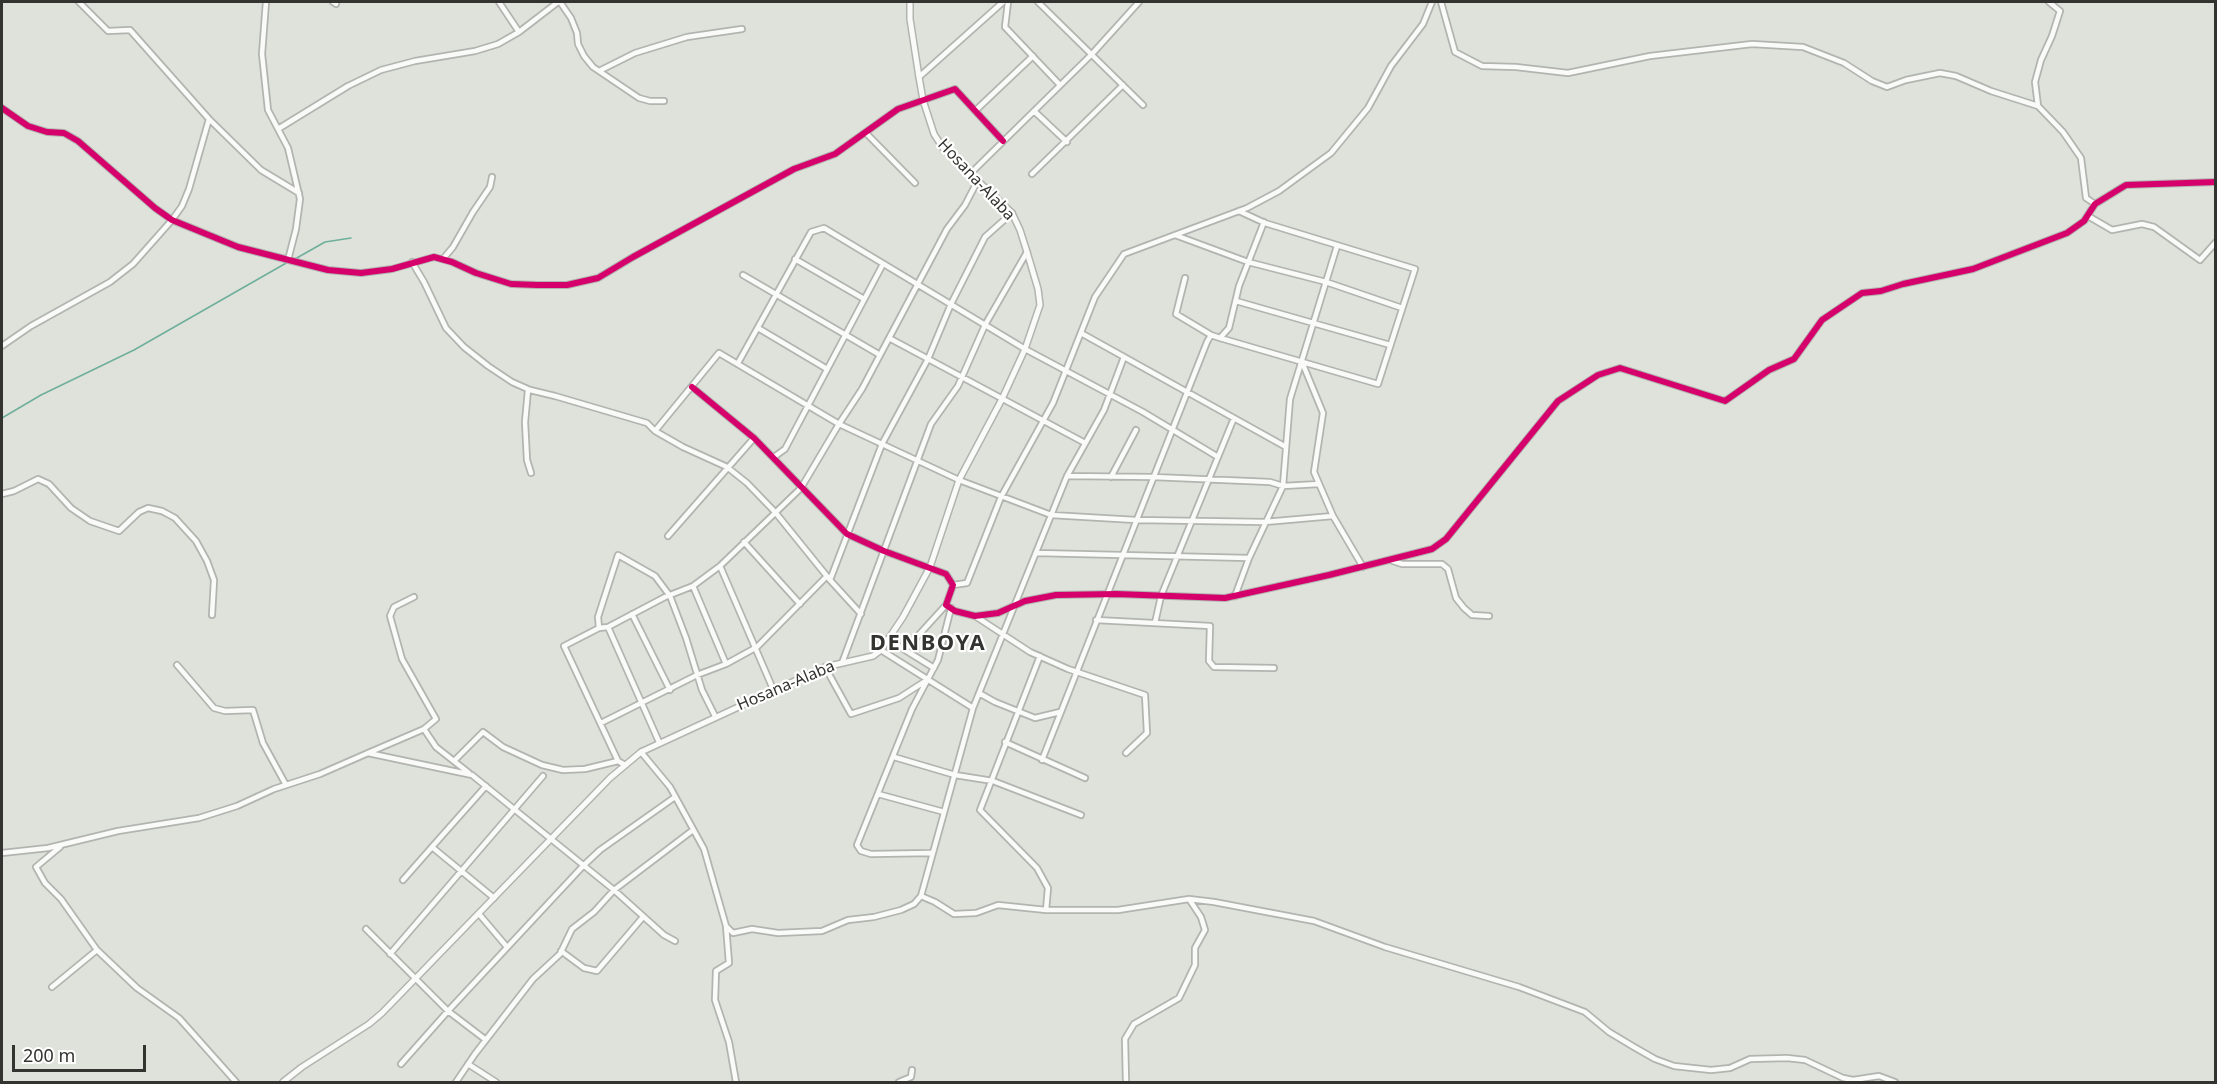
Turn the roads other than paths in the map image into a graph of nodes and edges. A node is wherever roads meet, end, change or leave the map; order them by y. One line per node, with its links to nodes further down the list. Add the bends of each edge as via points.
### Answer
1 (79, 2): 28 (street, via 108,31 130,30)
2 (266, 2): 29 (street, via 262,54 268,110)
3 (499, 2): 14 (street)
4 (559, 2): 14 (street); 17 (street, via 571,18 584,56)
5 (910, 2): 18 (main road, Hosana-Alaba)
6 (1003, 2): 18 (street)
7 (1008, 2): 16 (street, via 1005,27)
8 (1038, 2): 15 (street)
9 (1139, 2): 15 (street)
10 (1432, 2): 41 (street, via 1423,24 1391,66 1368,108 1331,153 1279,190)
11 (1441, 2): 24 (street, via 1455,52 1482,66 1568,73 1650,56 1752,44 1803,47 1844,63 1887,87 1940,73)
12 (2049, 2): 24 (street, via 2060,11 2035,82)
13 (742, 29): 17 (street, via 687,37 635,53)
14 (519, 32): 29 (street, via 475,51 381,70)
15 (1092, 54): 19 (street); 20 (street)
16 (1033, 56): 19 (street); 26 (street)
17 (599, 71): 22 (street, via 639,98)
18 (919, 77): 21 (main road, Hosana-Alaba)
19 (1060, 85): 27 (street)
20 (1123, 85): 23 (street); 32 (street)
21 (923, 100): 26 (street, via 955,89); 30 (street, via 898,109); 34 (main road, Hosana-Alaba, via 934,134)
22 (664, 101)
23 (1143, 105)
24 (2038, 106): 40 (street, via 2081,158 2086,198)
25 (2, 108): 44 (street, via 28,126 64,133 78,141)
26 (975, 111): 31 (street)
27 (1034, 111): 31 (street); 32 (street)
28 (209, 119): 39 (street, via 261,170); 44 (street, via 189,189)
29 (278, 129): 39 (street, via 288,148)
30 (866, 133): 38 (street); 50 (street, via 835,154 794,169 598,278 567,285 511,284)
31 (1003, 141): 34 (street)
32 (1067, 142): 33 (street)
33 (1032, 174)
34 (969, 175): 36 (main road, Hosana-Alaba)
35 (492, 177): 50 (street, via 490,187)
36 (977, 182): 42 (main road, Hosana-Alaba); 59 (street)
37 (2216, 182): 40 (street, via 2129,184)
38 (915, 183)
39 (299, 193): 52 (street, via 296,230)
40 (2095, 204): 43 (street)
41 (1239, 211): 45 (street); 46 (street)
42 (1012, 213): 49 (main road, Hosana-Alaba); 63 (street, via 985,237)
43 (2088, 216): 47 (street, via 2112,230 2142,224 2154,227 2200,260); 129 (street, via 2067,233 1994,262 1862,293 1822,320 1794,359 1769,370 1725,401 1620,368 1598,375 1558,401 1446,538 1432,549)
44 (172, 220): 52 (street, via 238,247); 74 (street, via 133,264 110,282)
45 (1264, 222): 48 (street); 54 (street)
46 (1175, 235): 54 (street); 68 (street, via 1124,254 1095,297)
47 (2216, 242)
48 (1337, 246): 58 (street); 64 (street, via 1414,269)
49 (1027, 252): 66 (street); 75 (main road, Hosana-Alaba, via 1040,305)
50 (442, 259): 53 (street)
51 (795, 259): 55 (street, via 811,232 824,228); 60 (street); 61 (street)
52 (288, 260): 53 (street, via 361,273)
53 (412, 262): 85 (street, via 446,328 488,366)
54 (1248, 262): 58 (street); 62 (street)
55 (883, 264): 59 (street); 61 (street)
56 (743, 275): 60 (street)
57 (1185, 278): 70 (street, via 1176,314)
58 (1326, 282): 64 (street); 65 (street)
59 (916, 284): 63 (street); 71 (street)
60 (776, 294): 67 (street); 69 (street)
61 (864, 299): 69 (street)
62 (1236, 301): 65 (street); 72 (street, via 1229,328)
63 (951, 304): 66 (street); 78 (street)
64 (1402, 308): 73 (street)
65 (1313, 324): 73 (street); 79 (street)
66 (985, 325): 75 (street); 83 (street)
67 (758, 328): 80 (street); 81 (street)
68 (1081, 333): 77 (street); 82 (street)
69 (845, 334): 76 (street); 81 (street)
70 (1211, 334): 72 (street); 86 (street)
71 (889, 338): 76 (street); 78 (street)
72 (1220, 338): 79 (street)
73 (1390, 345): 79 (street, via 1378,384)
74 (2, 346)
75 (1025, 349): 82 (street); 88 (main road, Hosana-Alaba)
76 (880, 354): 92 (street)
77 (1124, 357): 86 (street); 87 (street)
78 (928, 359): 83 (street); 97 (street)
79 (1302, 362): 99 (street, via 1290,399); 110 (street, via 1323,413 1314,472)
80 (738, 363): 84 (street, via 719,353); 89 (street)
81 (826, 369): 89 (street)
82 (1066, 371): 87 (street); 91 (street)
83 (962, 377): 88 (street); 102 (street, via 932,424)
84 (692, 387): 95 (street); 96 (street)
85 (528, 390): 95 (street, via 647,423); 104 (street, via 525,422)
86 (1187, 393): 90 (street); 94 (street)
87 (1110, 394): 94 (street); 98 (street)
88 (1002, 399): 91 (street); 109 (main road, Hosana-Alaba)
89 (807, 405): 92 (street); 101 (street, via 785,449)
90 (1234, 418): 99 (street); 100 (street)
91 (1043, 421): 98 (street); 114 (street)
92 (839, 424): 97 (street); 112 (street)
93 (1136, 430): 106 (street)
94 (1173, 430): 100 (street); 107 (street)
95 (655, 431): 103 (street)
96 (754, 438): 101 (street); 103 (street)
97 (882, 444): 102 (street); 121 (street)
98 (1085, 444): 105 (street)
99 (1286, 447): 111 (street)
100 (1218, 457): 108 (street)
101 (774, 458): 112 (street)
102 (917, 461): 109 (street); 124 (street)
103 (727, 467): 115 (street); 122 (street)
104 (531, 473)
105 (1067, 476): 106 (street); 116 (street)
106 (1111, 477): 107 (street)
107 (1153, 477): 108 (street); 118 (street)
108 (1209, 479): 111 (street); 119 (street)
109 (959, 480): 114 (street); 131 (main road, Hosana-Alaba)
110 (1319, 484): 111 (street); 117 (street)
111 (1283, 486): 120 (street)
112 (801, 488): 115 (street); 121 (street)
113 (2, 494): 146 (street, via 38,479 49,484 71,508 90,521 119,531 148,508 176,518 207,561 214,580)
114 (1001, 497): 116 (street); 135 (street, via 967,583)
115 (776, 512): 123 (street); 133 (street)
116 (1051, 515): 118 (street); 125 (street)
117 (1333, 516): 120 (street); 132 (street)
118 (1136, 520): 119 (street); 126 (street)
119 (1192, 520): 120 (street); 127 (street)
120 (1265, 522): 128 (street)
121 (847, 534): 124 (street); 133 (street)
122 (668, 536)
123 (744, 542): 130 (street); 141 (street)
124 (884, 551): 131 (street); 145 (street)
125 (1036, 553): 126 (street); 142 (street)
126 (1122, 554): 127 (street); 136 (street)
127 (1178, 556): 128 (street); 138 (street)
128 (1249, 558): 139 (street)
129 (1391, 561): 132 (street); 148 (street, via 1442,564 1448,569 1456,598 1464,608 1472,615)
130 (720, 566): 134 (street); 155 (street)
131 (930, 567): 135 (street, via 946,574); 154 (main road, Hosana-Alaba)
132 (1363, 567): 139 (street)
133 (829, 578): 141 (street); 145 (street)
134 (693, 585): 137 (street); 160 (street)
135 (953, 585): 143 (street)
136 (1106, 594): 138 (street); 142 (street, via 1056,595); 149 (street)
137 (670, 596): 144 (street); 152 (street, via 656,576 618,555); 166 (street)
138 (1161, 596): 139 (street); 150 (street)
139 (1235, 596)
140 (414, 597): 177 (street, via 394,607 390,616 402,660 436,719)
141 (800, 603): 155 (street)
142 (1014, 606): 147 (street); 153 (street)
143 (949, 607): 147 (street); 157 (street); 163 (street)
144 (632, 614): 151 (street); 169 (street)
145 (861, 614): 159 (street)
146 (212, 615)
147 (975, 616): 153 (street)
148 (1489, 616)
149 (1096, 620): 150 (street); 165 (street)
150 (1155, 623): 164 (street, via 1210,626 1209,662 1214,667)
151 (608, 627): 152 (street); 171 (street)
152 (598, 628): 176 (street, via 564,646)
153 (1003, 633): 158 (street); 170 (street)
154 (889, 639): 156 (main road, Hosana-Alaba); 157 (street)
155 (757, 648): 160 (street); 168 (street)
156 (881, 650): 159 (main road, Hosana-Alaba, via 873,656); 167 (street)
157 (905, 650): 163 (street)
158 (1040, 657): 165 (street); 173 (street)
159 (842, 663): 162 (main road, Hosana-Alaba)
160 (726, 664): 166 (street)
161 (177, 665): 193 (street, via 214,708 253,710 263,743)
162 (825, 667): 167 (street, via 851,714 899,698); 168 (main road, Hosana-Alaba)
163 (934, 668): 167 (street)
164 (1274, 668)
165 (1075, 672): 174 (street); 182 (street, via 1145,695 1147,734)
166 (697, 675): 169 (street); 175 (street)
167 (928, 679): 172 (street); 183 (street)
168 (773, 689): 175 (main road, Hosana-Alaba)
169 (670, 690): 171 (street)
170 (979, 693): 172 (street); 173 (street)
171 (642, 704): 176 (street); 178 (street)
172 (973, 708): 189 (street)
173 (1018, 712): 174 (street, via 1035,718); 179 (street)
174 (1060, 712): 185 (street)
175 (715, 716): 178 (main road, Hosana-Alaba)
176 (601, 723): 186 (street)
177 (424, 729): 181 (street); 184 (street, via 436,747)
178 (659, 742): 180 (main road, Hosana-Alaba)
179 (1005, 742): 185 (street); 192 (street)
180 (641, 752): 187 (main road, Hosana-Alaba); 196 (street)
181 (368, 753): 188 (street); 193 (street)
182 (1126, 753)
183 (894, 757): 189 (street); 195 (street)
184 (454, 760): 186 (street, via 483,732 503,747 562,770 585,770); 188 (street)
185 (1041, 760): 191 (street)
186 (618, 761): 187 (street)
187 (625, 765): 201 (main road, Hosana-Alaba)
188 (472, 775): 194 (street)
189 (955, 775): 192 (street); 198 (street)
190 (543, 776): 197 (street)
191 (1085, 778)
192 (991, 781): 199 (street); 213 (street, via 980,810 1037,868 1048,888)
193 (286, 785): 202 (street, via 199,818)
194 (486, 786): 197 (street); 203 (street)
195 (878, 794): 198 (street); 205 (street, via 857,845 861,851)
196 (675, 797): 200 (street); 206 (street)
197 (515, 810): 201 (street); 207 (street)
198 (944, 812): 205 (street)
199 (1081, 815)
200 (693, 830): 209 (street); 216 (street, via 708,858)
201 (551, 840): 206 (street); 211 (main road, Hosana-Alaba)
202 (62, 845): 204 (street); 220 (street, via 36,867)
203 (432, 847): 207 (street); 208 (street)
204 (2, 853)
205 (932, 853): 210 (street)
206 (583, 866): 209 (street); 219 (street)
207 (462, 872): 211 (street); 222 (street)
208 (403, 880)
209 (614, 890): 215 (street); 221 (street, via 573,929)
210 (921, 896): 213 (street, via 954,914 976,913 998,905); 216 (street, via 901,910 848,920 812,933 752,929 734,933)
211 (494, 898): 214 (main road, Hosana-Alaba)
212 (1189, 899): 213 (street, via 1118,910); 236 (street, via 1205,930 1195,948 1195,965 1179,998 1134,1024 1125,1039); 237 (street, via 1314,921 1519,987 1585,1012 1609,1032 1674,1066 1711,1070 1730,1068 1750,1059 1787,1058 1805,1060 1843,1078 1879,1076)
213 (1046, 910)
214 (479, 914): 219 (street); 223 (main road, Hosana-Alaba)
215 (643, 917): 218 (street); 221 (street, via 597,971 584,968)
216 (726, 926): 234 (street, via 729,963 716,971 715,1000 729,1042)
217 (366, 929): 222 (street)
218 (675, 941)
219 (507, 947): 225 (street)
220 (97, 950): 224 (street); 230 (street, via 137,988 178,1018)
221 (561, 951): 226 (street, via 533,979)
222 (390, 954): 223 (street)
223 (415, 980): 225 (street); 231 (main road, Hosana-Alaba, via 369,1024)
224 (52, 987)
225 (448, 1011): 226 (street); 227 (street)
226 (486, 1040): 228 (street)
227 (401, 1064)
228 (468, 1064): 232 (street); 233 (street)
229 (912, 1070): 235 (street, via 911,1077)
230 (236, 1083)
231 (283, 1083)
232 (456, 1083)
233 (496, 1083)
234 (736, 1083)
235 (899, 1083)
236 (1126, 1083)
237 (1895, 1083)

